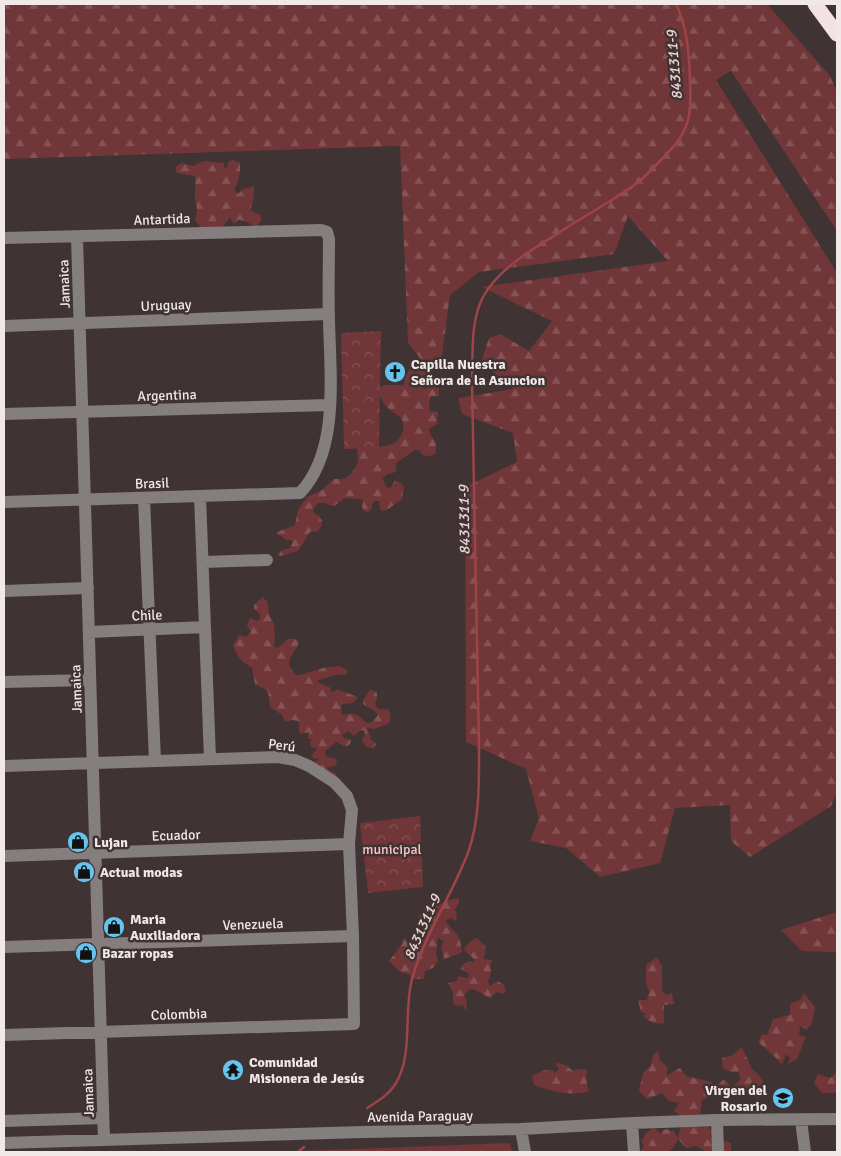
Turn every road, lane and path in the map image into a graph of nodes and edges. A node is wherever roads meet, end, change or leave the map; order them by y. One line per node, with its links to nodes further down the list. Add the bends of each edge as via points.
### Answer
1 (815, 4): 2 (highway)
2 (836, 29)
3 (77, 236): 4 (street, Antartida); 5 (street, Antartida, via 321,230 327,232 330,239); 6 (street, Jamaica)
4 (4, 238)
5 (328, 314): 6 (street, Uruguay); 8 (street)
6 (80, 323): 7 (street, Uruguay); 9 (street, Jamaica)
7 (4, 326)
8 (330, 405): 9 (street, Argentina); 11 (street, Brasil, via 326,444 309,484 300,493)
9 (82, 412): 10 (street, Argentina); 13 (street, Jamaica)
10 (4, 414)
11 (200, 496): 12 (street, Brasil); 16 (street)
12 (144, 498): 13 (street, Brasil); 20 (street)
13 (85, 500): 14 (street, Brasil); 17 (street, Jamaica)
14 (4, 502)
15 (267, 560): 16 (street)
16 (203, 562): 19 (street)
17 (88, 588): 18 (street); 21 (street, Jamaica)
18 (4, 591)
19 (205, 627): 20 (street, Chile); 24 (street)
20 (149, 630): 21 (street, Chile); 25 (street)
21 (89, 632): 22 (street, Jamaica)
22 (90, 680): 23 (street); 26 (street, Jamaica)
23 (4, 682)
24 (210, 760): 25 (street, Perú); 28 (street, Perú, via 278,757 309,766 334,782 347,796 352,810)
25 (154, 761): 26 (street, Perú)
26 (93, 763): 27 (street, Perú); 29 (street, Jamaica)
27 (4, 766)
28 (349, 844): 29 (street, Ecuador); 31 (street, Perú)
29 (95, 853): 30 (street, Ecuador); 32 (street, Jamaica)
30 (4, 856)
31 (353, 936): 32 (street, Venezuela); 34 (street, Perú)
32 (98, 944): 33 (street, Venezuela); 35 (street, Jamaica)
33 (4, 947)
34 (354, 1024): 35 (street, Colombia)
35 (101, 1032): 36 (street, Colombia); 37 (street, Jamaica)
36 (4, 1035)
37 (103, 1118): 41 (street); 44 (street, Jamaica)
38 (837, 1119): 40 (street, Avenida Paraguay)
39 (716, 1120): 40 (street, Avenida Paraguay); 42 (street, Avenida Paraguay); 48 (street)
40 (801, 1120): 49 (street)
41 (4, 1121)
42 (632, 1123): 43 (street, Avenida Paraguay); 47 (street)
43 (521, 1129): 44 (street, Avenida Paraguay); 46 (street)
44 (104, 1140): 45 (street, Avenida Paraguay)
45 (4, 1143)
46 (524, 1152)
47 (634, 1152)
48 (718, 1152)
49 (805, 1152)

